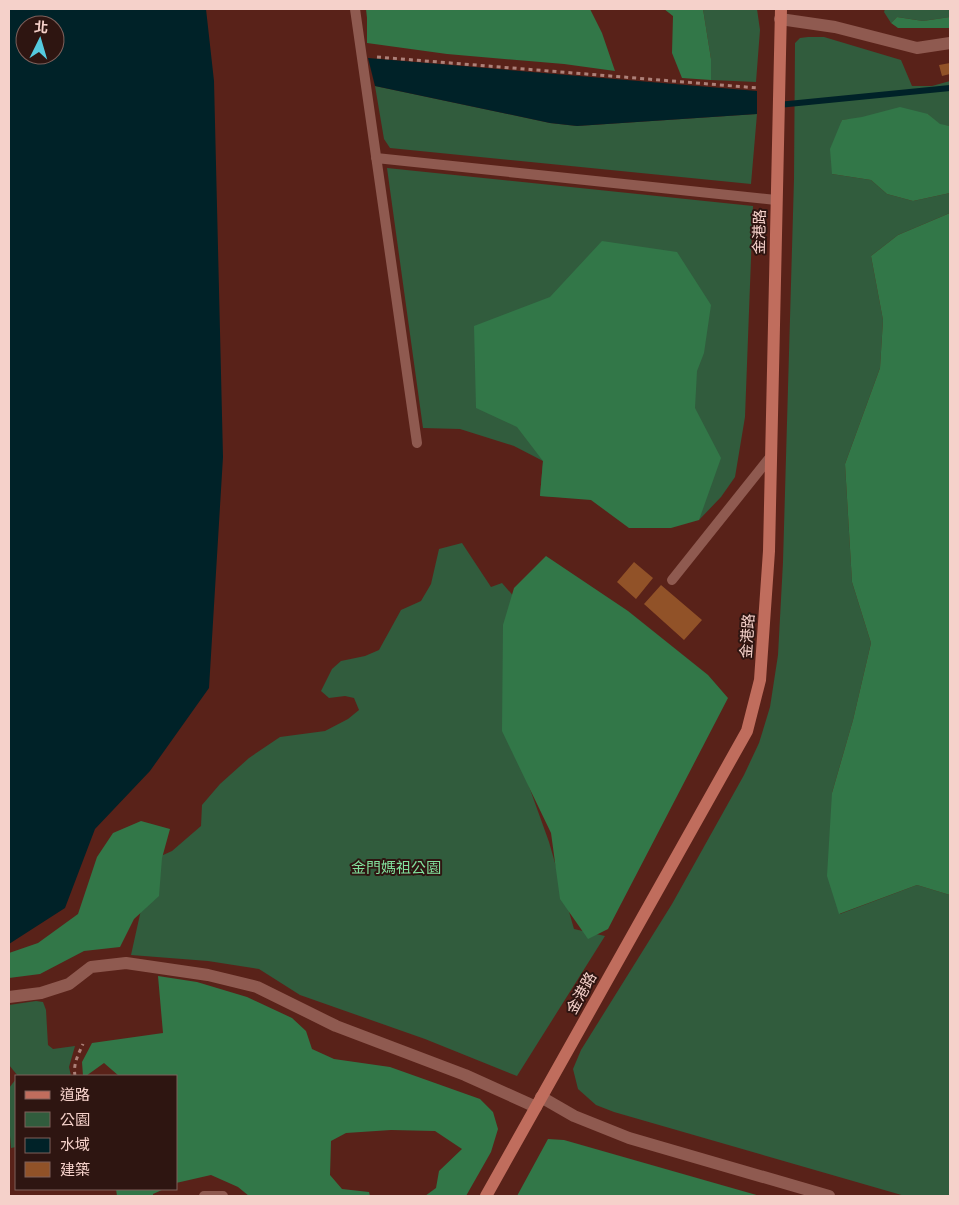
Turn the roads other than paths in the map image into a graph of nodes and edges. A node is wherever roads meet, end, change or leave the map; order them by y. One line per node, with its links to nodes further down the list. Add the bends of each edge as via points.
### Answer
1 (355, 9): 4 (lane)
2 (780, 14): 3 (street, via 917,48); 5 (main road, 金港路)
3 (950, 43)
4 (376, 158): 5 (lane); 6 (lane)
5 (776, 200): 7 (main road, 金港路)
6 (417, 443)
7 (771, 456): 8 (lane); 10 (main road, 金港路, via 769,551 760,680 747,731)
8 (672, 580)
9 (9, 997): 10 (street, via 41,993 69,984 91,967 126,963 208,975 257,987 336,1026)
10 (539, 1102): 13 (main road, 金港路); 14 (street, via 629,1138)
11 (204, 1196): 12 (lane)
12 (223, 1196)
13 (486, 1196)
14 (829, 1196)

